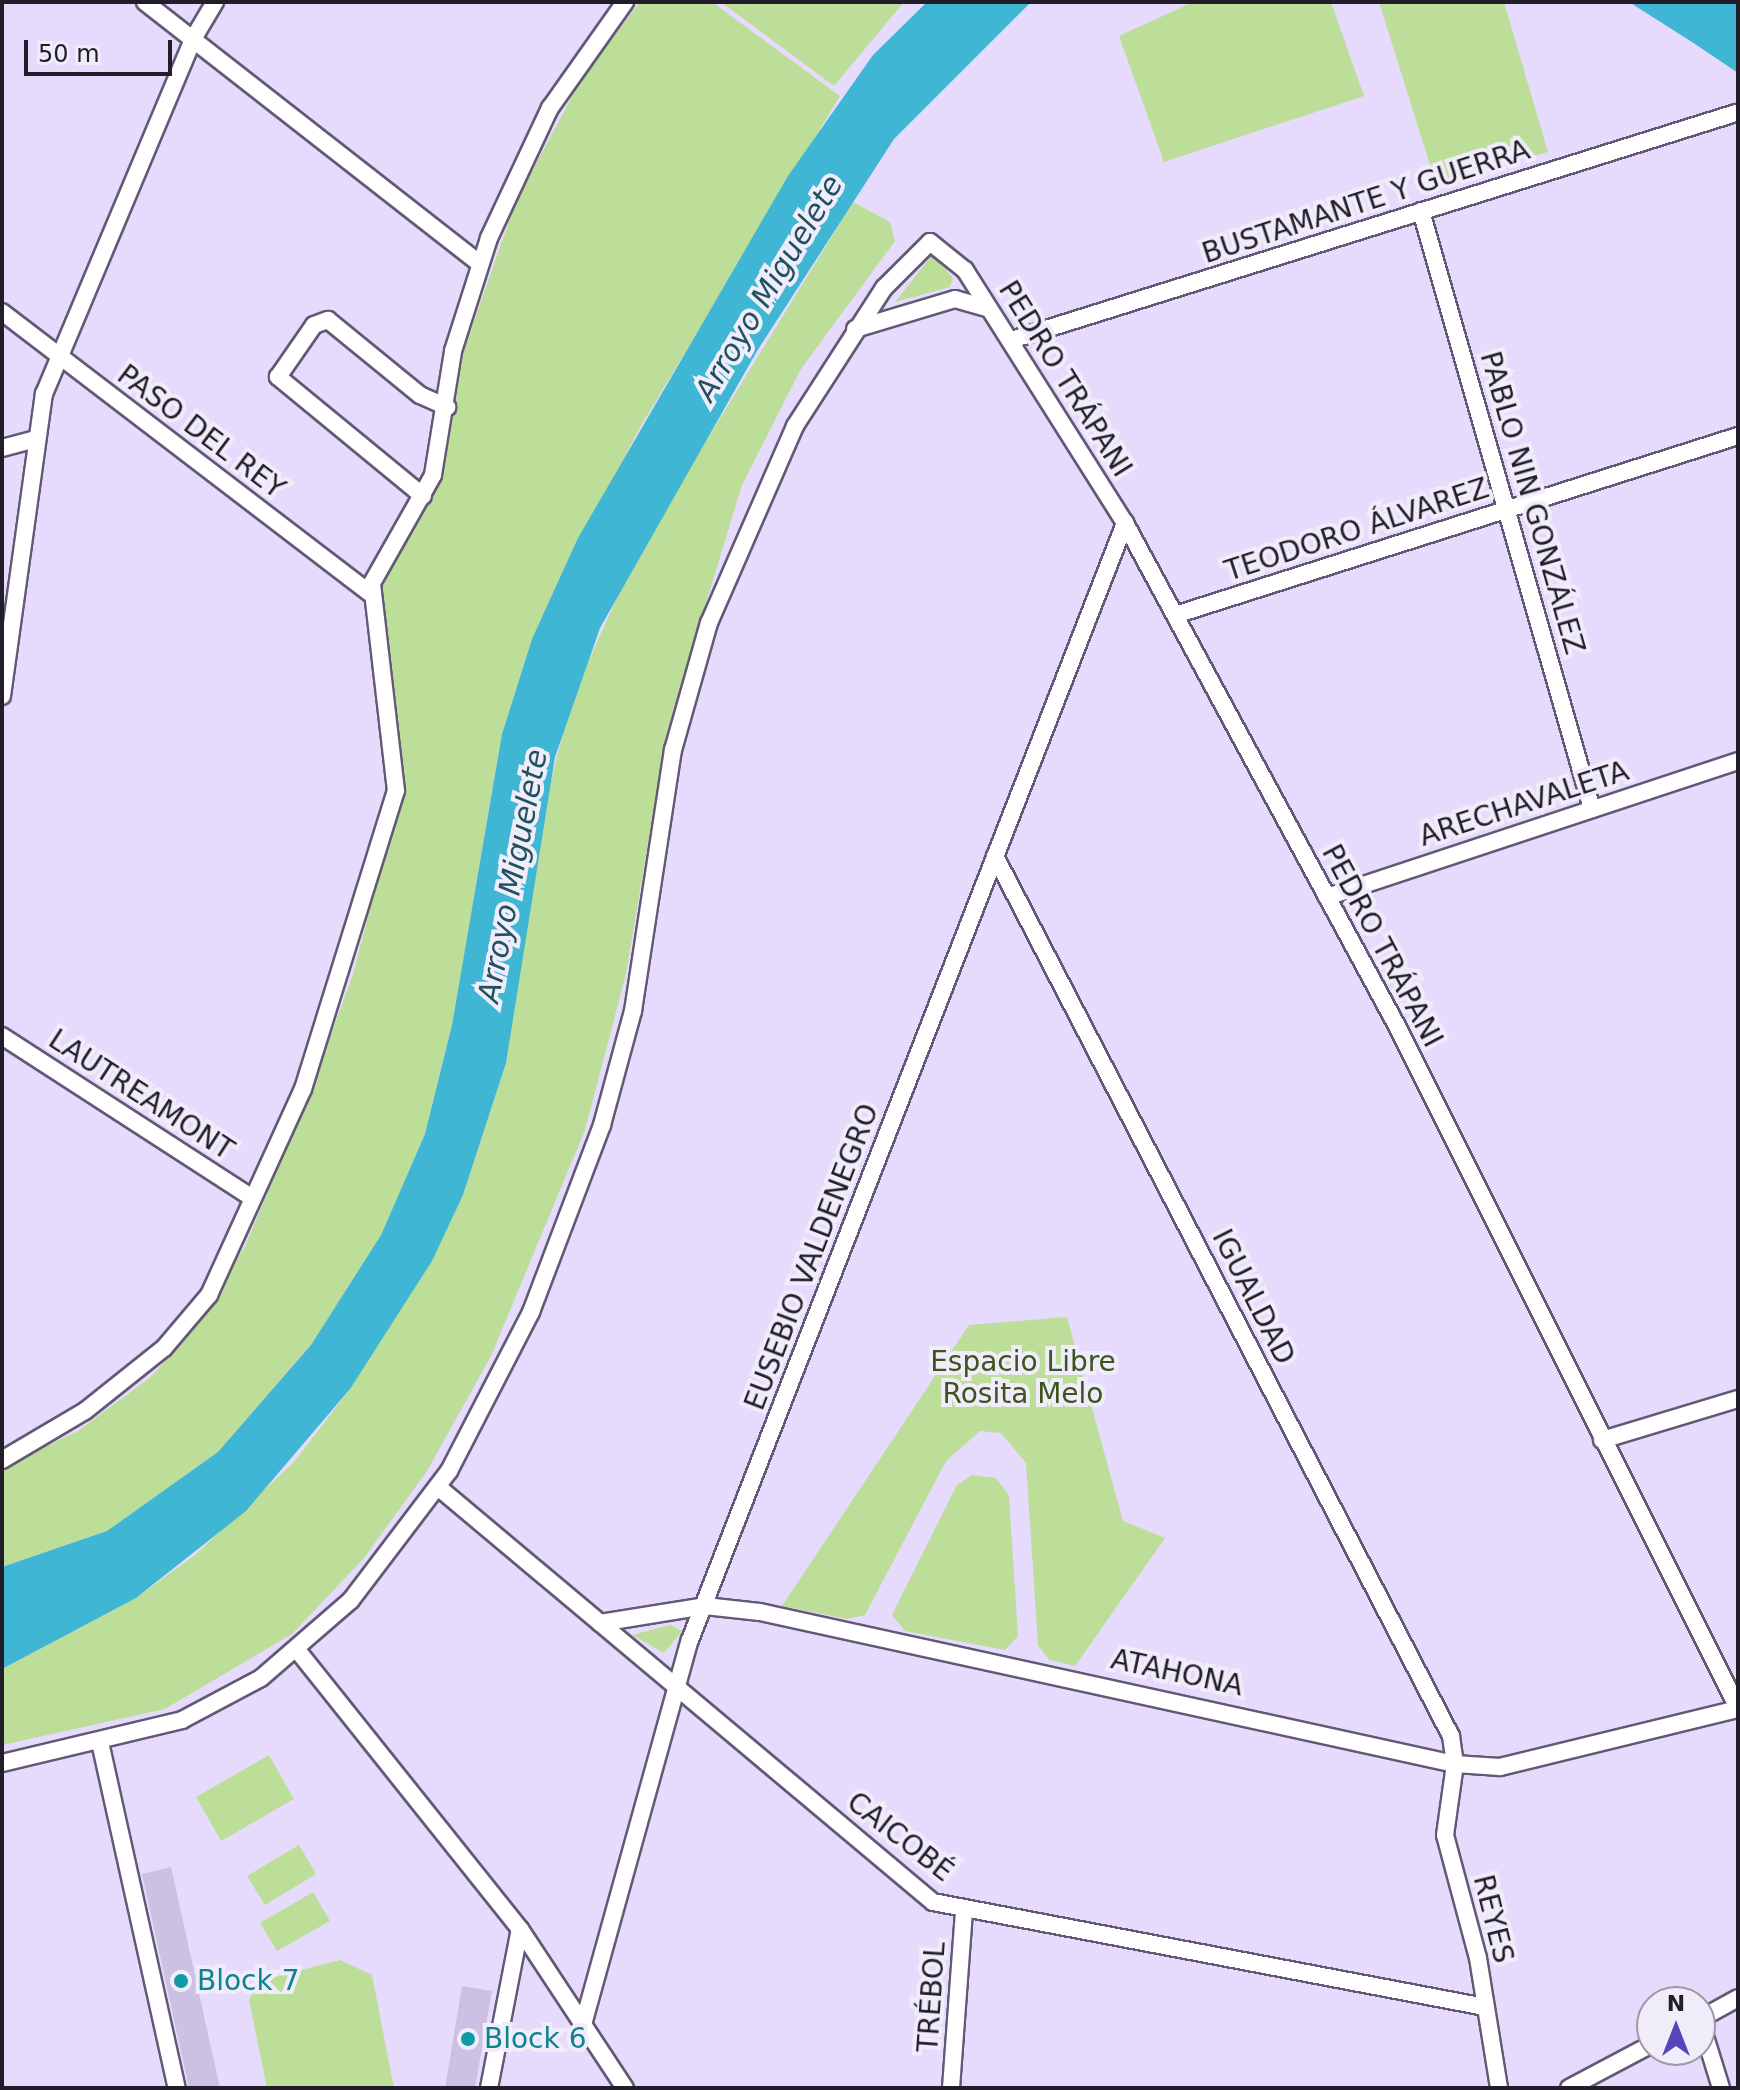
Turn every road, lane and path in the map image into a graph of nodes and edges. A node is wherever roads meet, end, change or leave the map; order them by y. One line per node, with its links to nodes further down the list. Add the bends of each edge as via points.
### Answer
1 (145, 2): 4 (street)
2 (215, 2): 4 (street)
3 (625, 2): 7 (street, via 550,108)
4 (193, 39): 7 (street); 12 (street)
5 (1736, 113): 6 (street, BUSTAMANTE Y GUERRA)
6 (1421, 211): 11 (street, BUSTAMANTE Y GUERRA); 18 (street, PABLO NIN GONZÁLEZ)
7 (480, 264): 13 (street, via 453,351)
8 (987, 308): 10 (street, via 955,299); 10 (street, PEDRO TRÁPANI, via 955,256 930,242 911,253); 11 (street, PEDRO TRÁPANI)
9 (2, 312): 12 (street, PASO DEL REY)
10 (854, 330): 32 (street, via 795,426 709,623 673,750 633,1011 602,1125 531,1312)
11 (1011, 340): 19 (street, PEDRO TRÁPANI)
12 (57, 355): 15 (street); 20 (street, PASO DEL REY)
13 (447, 407): 17 (street); 17 (street, via 420,395 328,320 314,325 278,377)
14 (1738, 436): 18 (street, TEODORO ÁLVAREZ)
15 (35, 439): 16 (street); 22 (street)
16 (2, 448)
17 (423, 496): 20 (street)
18 (1507, 510): 21 (street, TEODORO ÁLVAREZ); 24 (street, PABLO NIN GONZÁLEZ)
19 (1125, 523): 21 (street, PEDRO TRÁPANI); 25 (street, EUSEBIO VALDENEGRO)
20 (370, 593): 28 (street, via 396,791 323,1036)
21 (1175, 615): 26 (street, PEDRO TRÁPANI)
22 (2, 696)
23 (1738, 761): 24 (street, ARECHAVALETA)
24 (1592, 809): 26 (street, ARECHAVALETA)
25 (995, 856): 33 (street, EUSEBIO VALDENEGRO); 40 (street, IGUALDAD, via 1451,1736)
26 (1327, 897): 30 (street, PEDRO TRÁPANI)
27 (2, 1036): 28 (street, LAUTREAMONT)
28 (252, 1198): 31 (street, via 220,1277 164,1348 85,1411)
29 (1738, 1399): 30 (street)
30 (1602, 1440): 37 (street, PEDRO TRÁPANI)
31 (2, 1460)
32 (438, 1487): 34 (street, CAICOBÉ); 35 (street, via 351,1600)
33 (705, 1606): 34 (street, ATAHONA); 36 (street, EUSEBIO VALDENEGRO); 40 (street, ATAHONA, via 870,1632)
34 (600, 1623): 36 (street, CAICOBÉ)
35 (298, 1651): 38 (street, via 182,1720); 42 (street)
36 (676, 1686): 41 (street, CAICOBÉ, via 933,1902); 46 (street, EUSEBIO VALDENEGRO)
37 (1738, 1709): 40 (street, ATAHONA, via 1500,1767)
38 (100, 1742): 39 (street); 50 (street)
39 (2, 1763)
40 (1455, 1764): 44 (street, REYES, via 1445,1835)
41 (964, 1910): 44 (street, CAICOBÉ); 52 (street, TRÉBOL)
42 (520, 1929): 46 (street); 51 (street)
43 (1738, 1998): 45 (street)
44 (1485, 2007): 53 (street, REYES)
45 (1716, 2011)
46 (584, 2021): 49 (street)
47 (1636, 2052): 54 (street)
48 (1714, 2066): 55 (street)
49 (624, 2087)
50 (177, 2088)
51 (489, 2088)
52 (951, 2088)
53 (1499, 2088)
54 (1569, 2088)
55 (1721, 2088)

